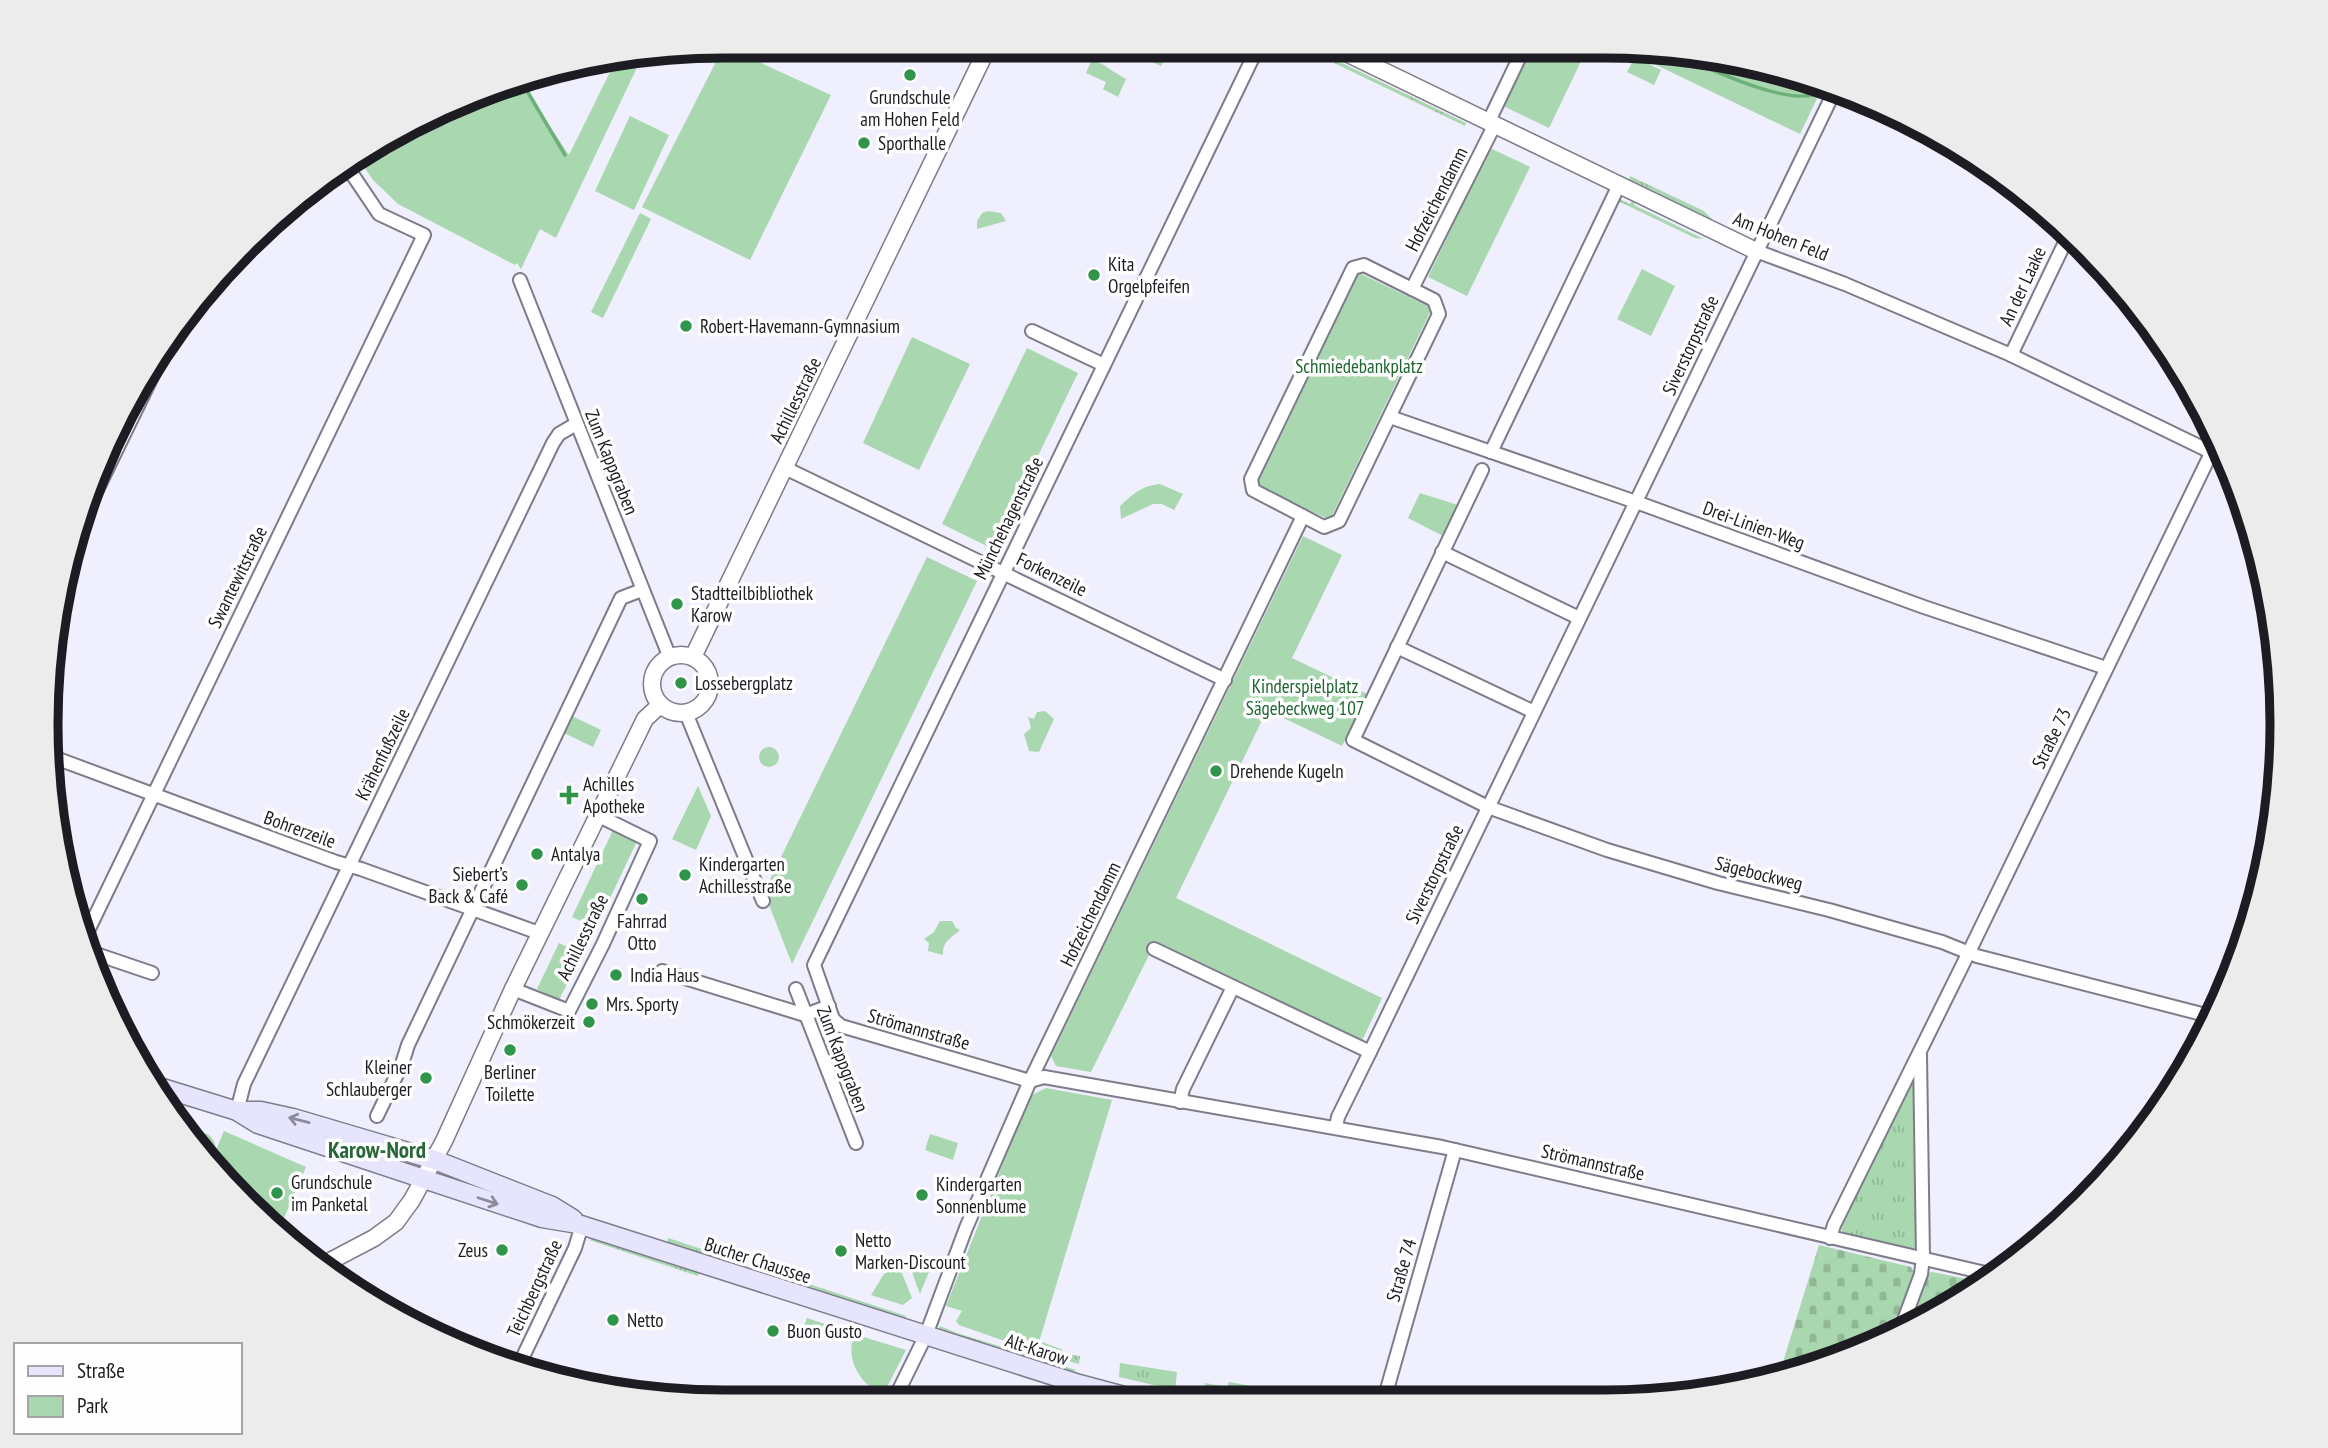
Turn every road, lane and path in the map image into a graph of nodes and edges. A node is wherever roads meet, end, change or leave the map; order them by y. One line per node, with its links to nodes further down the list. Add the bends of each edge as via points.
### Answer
1 (983, 58): 23 (street, Achillesstraße)
2 (1253, 58): 15 (street, Münchehagenstraße)
3 (1356, 58): 6 (street, Am Hohen Feld)
4 (1520, 58): 6 (street, Hofzeichendamm)
5 (1831, 98): 10 (street, Siverstorpstraße)
6 (1491, 124): 8 (street, Am Hohen Feld); 12 (street, Hofzeichendamm)
7 (351, 172): 40 (street, Swantewitstraße, via 379,214 424,235)
8 (1619, 185): 10 (street, Am Hohen Feld); 21 (street)
9 (2065, 243): 14 (street, An der Laake)
10 (1756, 251): 14 (street, Am Hohen Feld); 25 (street, Siverstorpstraße)
11 (520, 280): 18 (street, Zum Kappgraben)
12 (1412, 289): 17 (street, via 1434,300 1439,314); 26 (street, via 1364,265 1353,268 1251,479 1253,490)
13 (1032, 331): 15 (street)
14 (2011, 355): 19 (street, Am Hohen Feld)
15 (1104, 365): 28 (street, Münchehagenstraße)
16 (134, 415): 22 (street)
17 (1390, 417): 21 (street, Drei-Linien-Weg); 26 (street, via 1339,522 1324,527)
18 (576, 424): 29 (street, Zum Kappgraben); 43 (street, Krähenfußzeile, via 559,433 553,443)
19 (2209, 445)
20 (2212, 451): 34 (street, Straße 73)
21 (1491, 452): 25 (street, Drei-Linien-Weg)
22 (111, 463)
23 (785, 468): 28 (street, Forkenzeile); 33 (street, Achillesstraße)
24 (1482, 471): 27 (street)
25 (1636, 502): 30 (street, Siverstorpstraße); 34 (street, Drei-Linien-Weg, via 1911,603)
26 (1303, 516): 35 (street, Hofzeichendamm)
27 (1442, 552): 30 (street); 31 (street)
28 (1003, 572): 35 (street, Forkenzeile); 56 (street, Münchehagenstraße, via 814,965)
29 (642, 590): 32 (street, Zum Kappgraben); 45 (street, via 621,598)
30 (1579, 618): 37 (street, Siverstorpstraße)
31 (1397, 647): 37 (street); 41 (street, Sägebockweg, via 1353,740)
32 (670, 657): 33 (street); 36 (street, via 653,674 652,687)
33 (693, 657): 38 (street, via 702,664 710,685 703,703)
34 (2106, 668): 49 (street, Straße 73)
35 (1225, 680): 61 (street, Hofzeichendamm)
36 (660, 705): 38 (street); 42 (street, Achillesstraße, via 645,719)
37 (1534, 712): 41 (street, Siverstorpstraße)
38 (686, 713): 44 (street)
39 (59, 759): 40 (street, Bohrerzeile)
40 (153, 795): 43 (street, Bohrerzeile); 46 (street, Swantewitstraße)
41 (1488, 807): 49 (street, Sägebockweg, via 1606,850); 59 (street, Siverstorpstraße)
42 (597, 815): 47 (street, Achillesstraße); 54 (street, Achillesstraße, via 650,841 599,951 569,1011)
43 (350, 866): 45 (street, Bohrerzeile); 64 (street, Krähenfußzeile, via 244,1084)
44 (763, 901)
45 (471, 910): 47 (street, Bohrerzeile); 65 (street)
46 (90, 927)
47 (539, 933): 54 (street, Achillesstraße)
48 (1154, 949): 53 (street)
49 (1969, 953): 58 (street, Sägebockweg); 60 (street, Straße 73)
50 (99, 955): 52 (street)
51 (662, 971): 57 (street)
52 (152, 973)
53 (1233, 987): 59 (street); 63 (street)
54 (513, 989): 69 (street, Achillesstraße)
55 (796, 989): 57 (street, Zum Kappgraben)
56 (829, 1006): 57 (street); 61 (street, Strömannstraße, via 841,1026)
57 (805, 1015): 67 (street, Zum Kappgraben)
58 (2203, 1016)
59 (1370, 1052): 66 (street, Siverstorpstraße)
60 (1920, 1053): 72 (street, Straße 73); 73 (street, Straße 73)
61 (1030, 1081): 63 (street, Strömannstraße, via 1045,1077); 77 (street, Hofzeichendamm, via 966,1228)
62 (167, 1089): 64 (main road, Bucher Chaussee)
63 (1180, 1102): 66 (street, Strömannstraße)
64 (237, 1111): 69 (main road, Bucher Chaussee, one-way to 64, via 293,1118); 70 (main road, Bucher Chaussee, via 258,1124)
65 (377, 1116)
66 (1336, 1128): 68 (street, Strömannstraße)
67 (856, 1143)
68 (1455, 1150): 72 (street, Strömannstraße); 81 (street, Straße 74)
69 (435, 1160): 70 (street, Achillesstraße); 71 (main road, Bucher Chaussee, via 552,1206)
70 (423, 1179): 71 (main road, Bucher Chaussee, one-way to 71, via 542,1219); 74 (street, Achillesstraße, via 396,1222)
71 (580, 1225): 77 (main road, Bucher Chaussee); 78 (street, Teichbergstraße, via 575,1248)
72 (1830, 1238): 73 (street, Strömannstraße)
73 (1923, 1258): 75 (street, Strömannstraße); 76 (street, Straße 73)
74 (330, 1261)
75 (1982, 1272)
76 (1904, 1319)
77 (926, 1335): 79 (street, Hofzeichendamm); 80 (main road, Alt-Karow)
78 (522, 1359)
79 (899, 1390)
80 (1098, 1390)
81 (1387, 1390)

